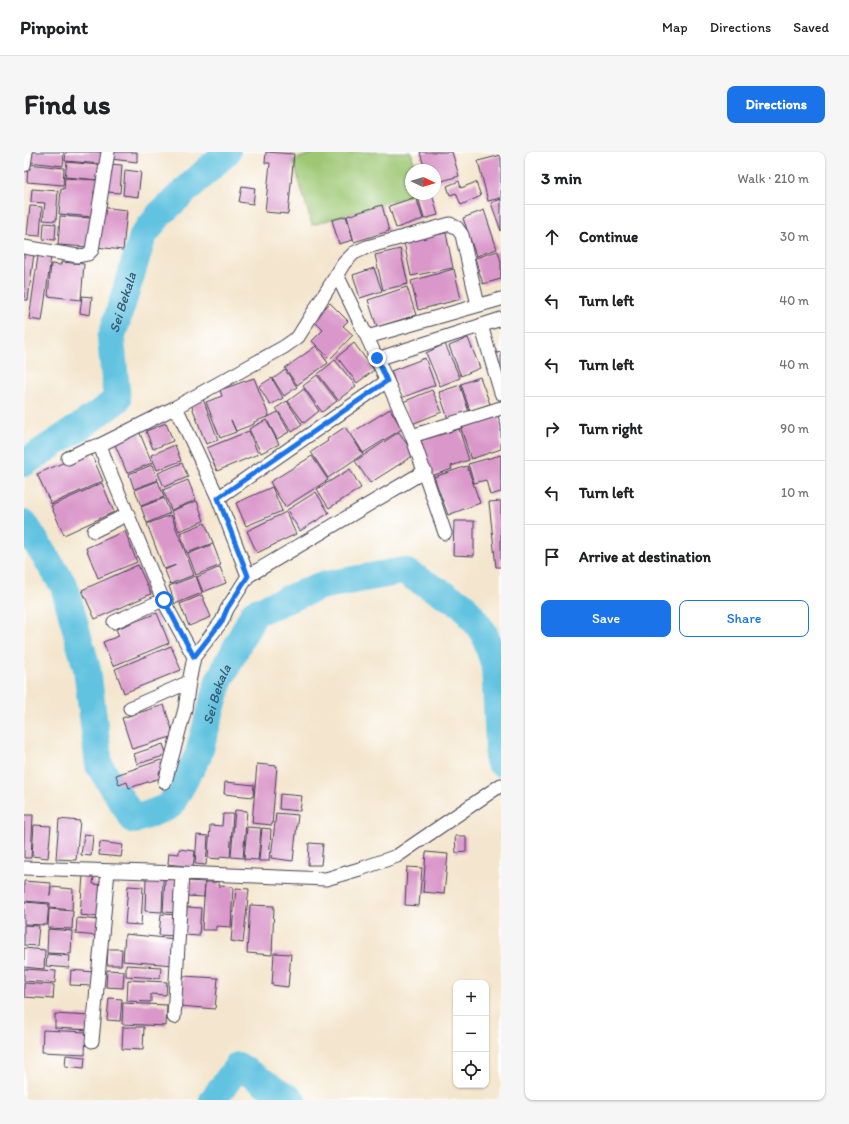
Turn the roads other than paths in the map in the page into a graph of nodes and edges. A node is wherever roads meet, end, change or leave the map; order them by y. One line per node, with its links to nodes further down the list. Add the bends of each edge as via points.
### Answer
1 (26, 152): 3 (street)
2 (108, 152): 4 (street, via 92,250 88,254 78,256)
3 (24, 165)
4 (24, 247)
5 (337, 275): 7 (street, via 344,262 354,253 450,224 462,235); 10 (street); 14 (street, via 298,337)
6 (501, 299): 7 (street)
7 (478, 306): 10 (street)
8 (501, 319): 9 (street)
9 (481, 325): 11 (street); 13 (street)
10 (367, 337): 11 (street)
11 (377, 358): 12 (street)
12 (387, 381): 16 (street); 20 (street)
13 (501, 393)
14 (176, 407): 17 (street); 20 (street)
15 (501, 408): 16 (street)
16 (412, 436): 19 (street)
17 (100, 445): 18 (street); 21 (street)
18 (68, 458)
19 (425, 471): 23 (street); 24 (street)
20 (218, 498): 24 (street)
21 (128, 514): 22 (street); 25 (street)
22 (94, 531)
23 (445, 533)
24 (248, 576): 27 (street, via 222,621)
25 (164, 600): 26 (street); 27 (street)
26 (114, 622)
27 (194, 657): 28 (street)
28 (189, 682): 29 (street); 30 (street, via 185,709)
29 (130, 708)
30 (165, 782)
31 (501, 785): 34 (street, via 397,856 326,879)
32 (24, 868): 33 (street)
33 (108, 871): 34 (street); 36 (street)
34 (182, 873): 35 (street)
35 (174, 1016)
36 (92, 1041)

